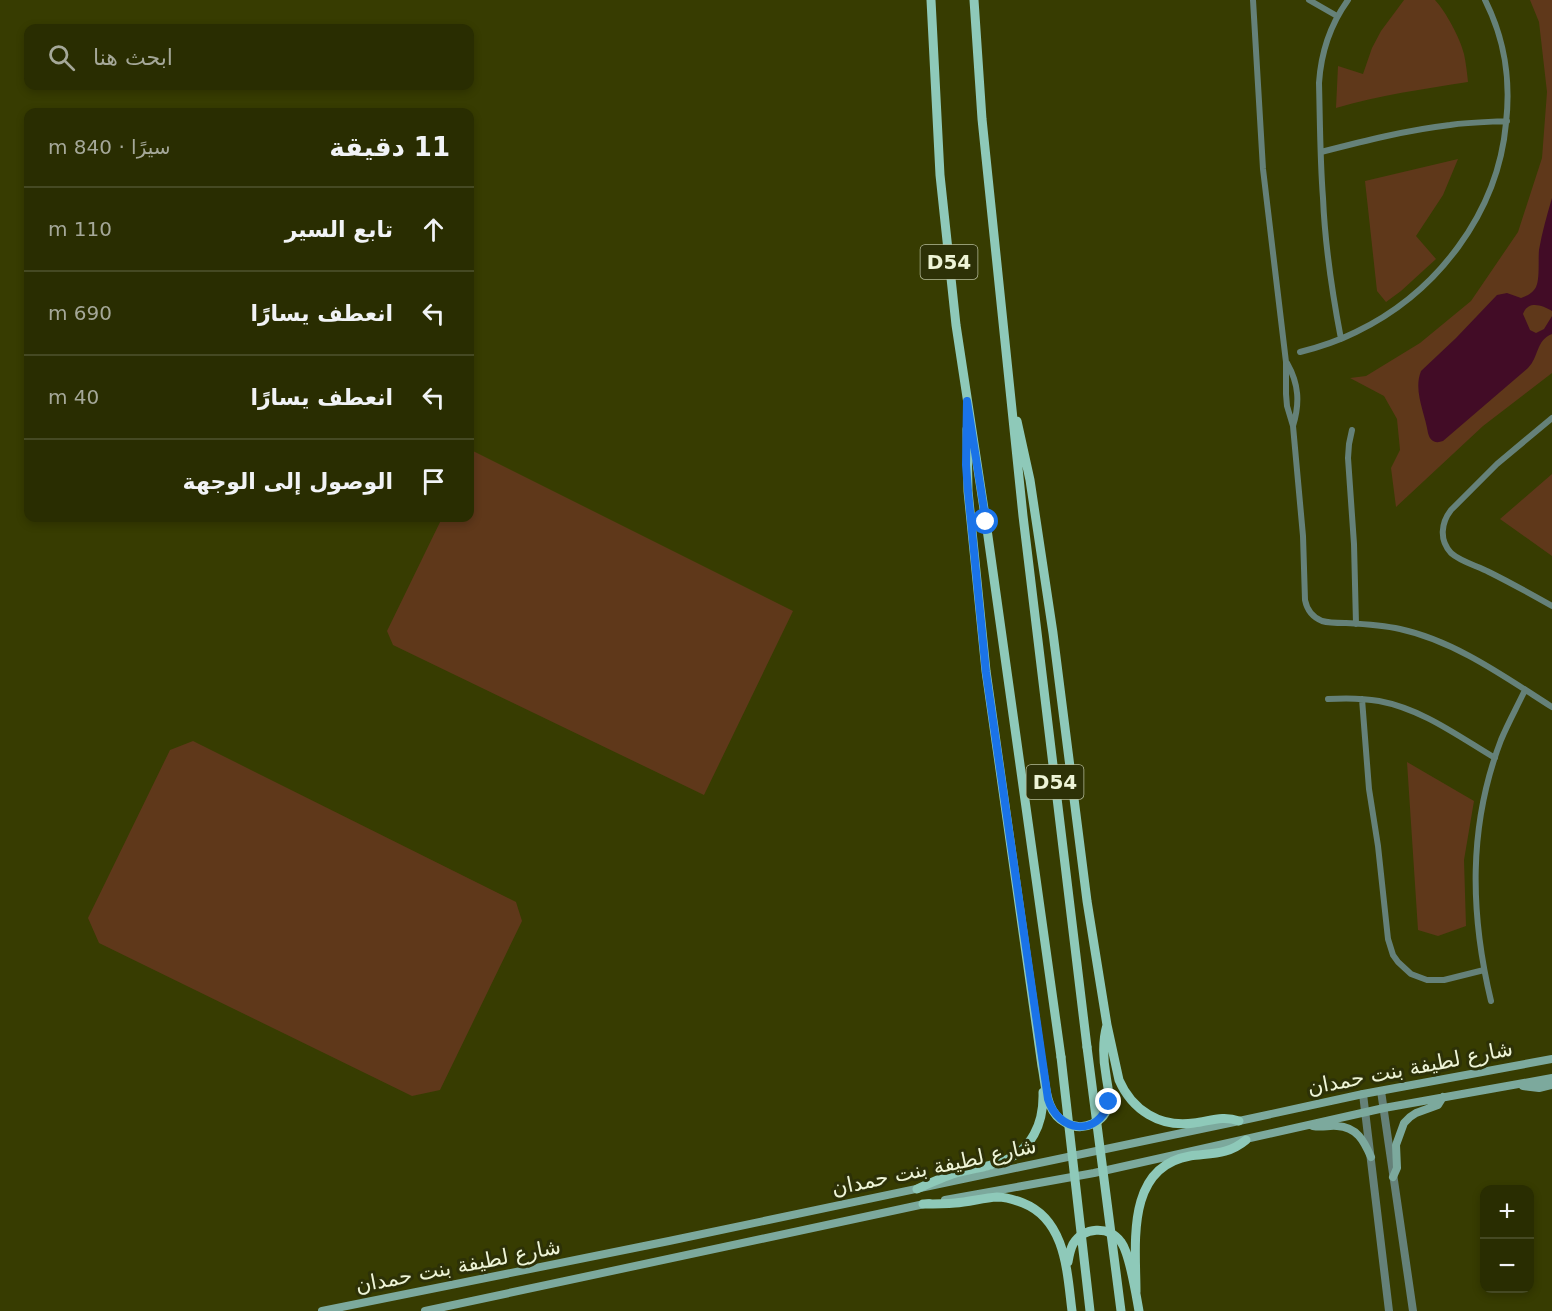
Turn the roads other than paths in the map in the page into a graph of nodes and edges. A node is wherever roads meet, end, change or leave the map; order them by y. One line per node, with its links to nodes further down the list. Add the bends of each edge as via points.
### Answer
1 (931, 0): 13 (main road, D54, via 940,175)
2 (974, 0): 14 (main road, D54)
3 (1253, 0): 12 (street, via 1263,169)
4 (1309, 0): 7 (street)
5 (1348, 0): 7 (street)
6 (1485, 0): 8 (street, via 1504,52)
7 (1337, 16): 9 (street, via 1320,66)
8 (1507, 121): 9 (street, via 1428,128); 10 (street, via 1503,152 1491,190 1451,256 1405,302)
9 (1321, 152): 10 (street, via 1327,244)
10 (1341, 339): 11 (street)
11 (1300, 352)
12 (1286, 362): 16 (street, via 1287,406); 16 (street, via 1298,393)
13 (967, 401): 29 (main road, via 966,465 986,672); 51 (main road, D54, bridge, via 1061,1057)
14 (1011, 405): 27 (main road, via 1030,480); 52 (main road, D54, bridge)
15 (1552, 418): 18 (street, via 1497,464 1451,510 1442,531 1446,546 1457,557)
16 (1293, 426): 19 (street, via 1306,604 1322,621)
17 (1352, 430): 19 (street, via 1348,458)
18 (1552, 606)
19 (1356, 624): 20 (street, via 1399,629 1437,641)
20 (1524, 690): 23 (street); 24 (street)
21 (1328, 699): 22 (street)
22 (1362, 699): 24 (street, via 1409,709); 25 (street, via 1369,789 1393,955 1411,974 1427,980)
23 (1552, 707)
24 (1495, 758): 25 (street, via 1482,810 1476,863 1476,917)
25 (1484, 970): 26 (street)
26 (1491, 1000)
27 (1107, 1025): 29 (main road, via 1103,1046 1109,1102 1094,1124 1071,1125 1055,1115); 38 (main road, via 1122,1088 1146,1114 1180,1124 1221,1118)
28 (1552, 1059): 33 (main road, شارع لطيفة بنت حمدان)
29 (1042, 1066): 43 (main road, via 1042,1115 1032,1139 1023,1148 1002,1162 955,1173)
30 (1552, 1078): 31 (main road, شارع لطيفة بنت حمدان)
31 (1516, 1085): 32 (main road); 35 (main road, شارع لطيفة بنت حمدان)
32 (1552, 1085)
33 (1381, 1091): 34 (main road, شارع لطيفة بنت حمدان); 36 (street)
34 (1363, 1094): 37 (street); 38 (main road, شارع لطيفة بنت حمدان)
35 (1443, 1097): 36 (main road, شارع لطيفة بنت حمدان); 42 (main road, via 1438,1106 1416,1113 1404,1123 1396,1145)
36 (1384, 1108): 37 (main road, شارع لطيفة بنت حمدان); 42 (street)
37 (1366, 1112): 39 (main road, شارع لطيفة بنت حمدان); 41 (street)
38 (1239, 1121): 43 (main road, شارع لطيفة بنت حمدان)
39 (1307, 1124): 40 (main road, شارع لطيفة بنت حمدان); 41 (main road, via 1349,1129 1361,1137)
40 (1246, 1140): 44 (main road, شارع لطيفة بنت حمدان); 45 (main road, via 1228,1151 1181,1158 1153,1177 1138,1207)
41 (1371, 1157): 47 (street)
42 (1392, 1178): 48 (street)
43 (917, 1189): 49 (main road, شارع لطيفة بنت حمدان)
44 (923, 1204): 46 (main road, via 997,1197 1030,1206 1049,1223 1060,1242); 50 (main road, شارع لطيفة بنت حمدان)
45 (1136, 1292): 46 (main road, via 1122,1242 1105,1230 1095,1230 1079,1237 1070,1251); 53 (main road)
46 (1071, 1306)
47 (1390, 1310)
48 (1413, 1310)
49 (322, 1311)
50 (425, 1311)
51 (1090, 1311)
52 (1121, 1311)
53 (1138, 1311)

